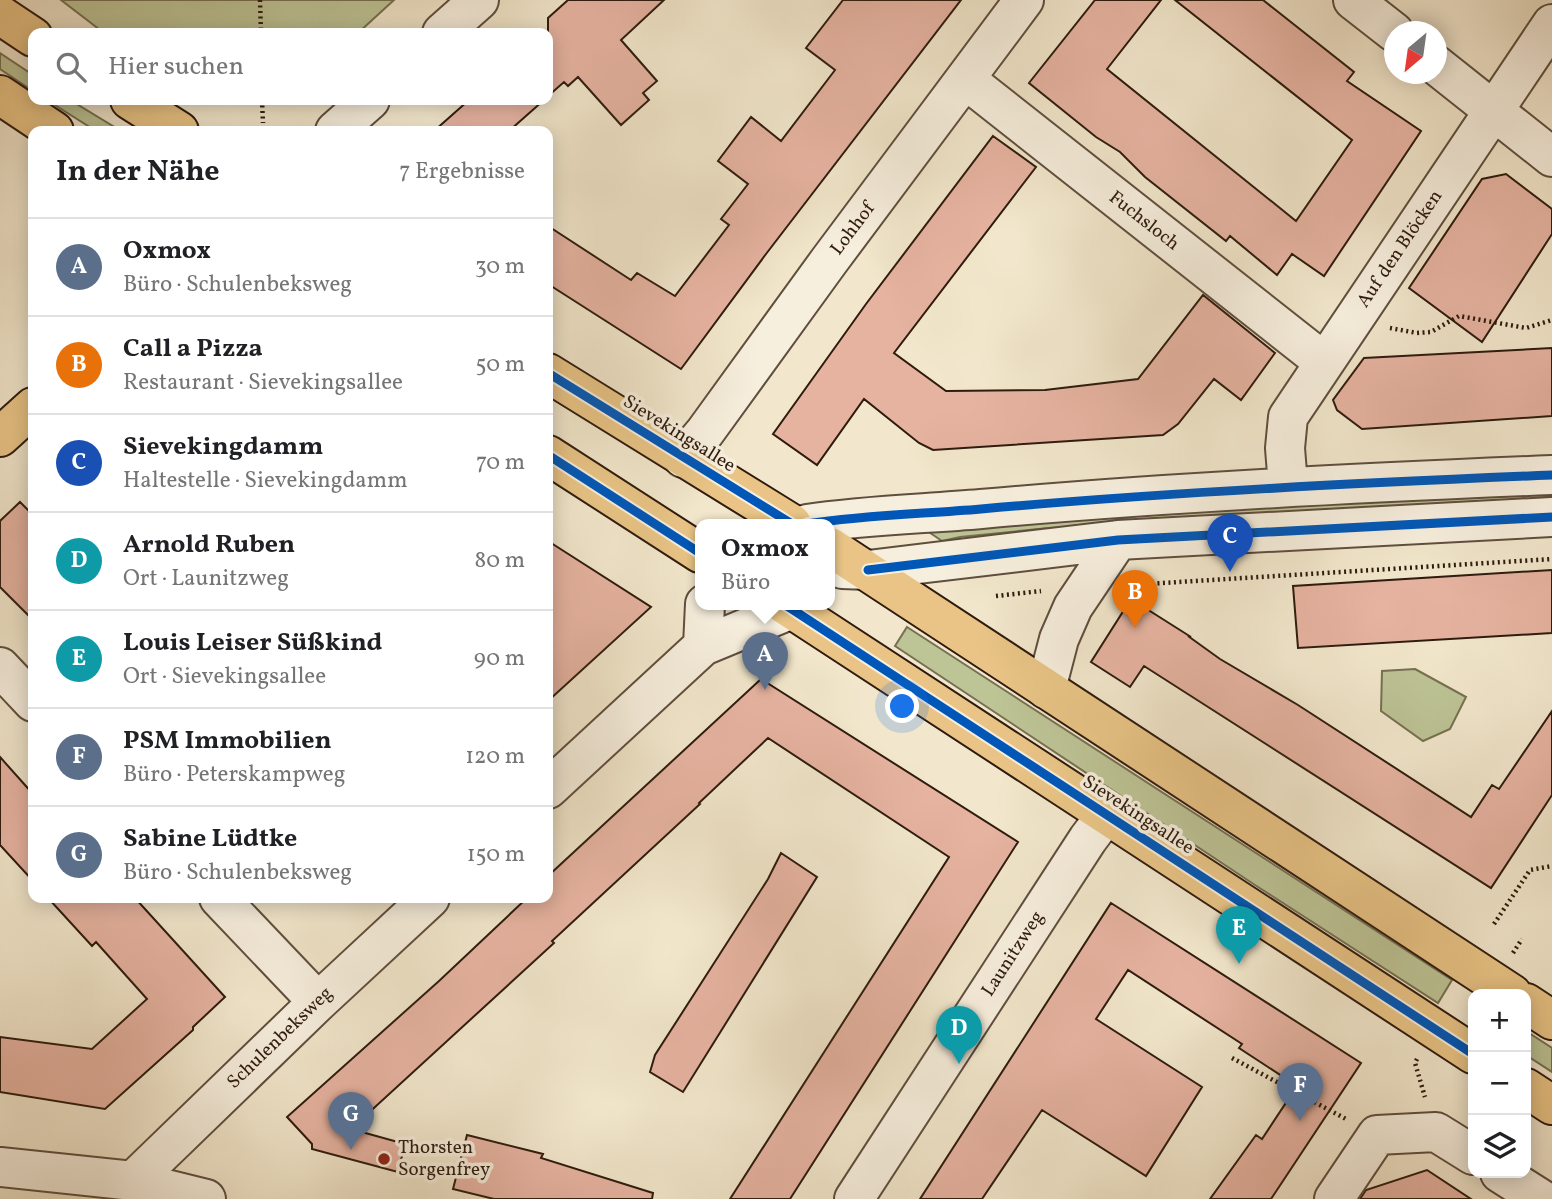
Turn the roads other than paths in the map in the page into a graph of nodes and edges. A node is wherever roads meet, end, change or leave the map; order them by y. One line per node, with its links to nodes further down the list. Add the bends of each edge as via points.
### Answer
1 (479, 0): 7 (street)
2 (1024, 0): 10 (street, Lohhof)
3 (1353, 0): 5 (street)
4 (0, 15): 8 (main road)
5 (1384, 24)
6 (1552, 24): 14 (street, Auf den Blöcken)
7 (448, 28)
8 (28, 34)
9 (1447, 73): 14 (street)
10 (965, 79): 19 (street, Fuchsloch); 24 (street, Lohhof)
11 (0, 95): 15 (main road)
12 (138, 105): 16 (main road)
13 (364, 105): 17 (street)
14 (1494, 110): 18 (street); 19 (street, Auf den Blöcken)
15 (46, 126)
16 (170, 126)
17 (341, 126)
18 (1552, 157)
19 (1324, 362): 26 (street, Auf den Blöcken, via 1288,417)
20 (553, 376): 24 (main road, Sievekingsallee)
21 (28, 412): 22 (main road)
22 (0, 438)
23 (553, 458): 31 (main road)
24 (683, 458): 28 (main road, Sievekingsallee)
25 (1552, 475): 26 (street)
26 (1288, 486): 29 (street)
27 (1552, 517): 30 (street)
28 (784, 519)
29 (835, 520)
30 (1118, 540): 34 (street); 40 (street, via 1073,607)
31 (695, 550)
32 (835, 550): 34 (main road)
33 (835, 568): 34 (street)
34 (868, 570): 40 (main road)
35 (705, 610): 38 (street)
36 (781, 610): 38 (street)
37 (793, 610): 43 (main road, Sievekingsallee)
38 (703, 646): 42 (street)
39 (0, 667): 41 (street)
40 (1046, 690): 46 (main road)
41 (28, 697)
42 (553, 784)
43 (1106, 815): 50 (main road, Sievekingsallee); 58 (street, Launitzweg)
44 (224, 903): 47 (street)
45 (425, 903): 47 (street, Schulenbeksweg)
46 (1504, 989)
47 (317, 1002): 56 (street, Schulenbeksweg)
48 (1531, 1006): 49 (main road)
49 (1552, 1020)
50 (1470, 1052)
51 (1531, 1091): 52 (main road)
52 (1552, 1105)
53 (1468, 1152): 59 (street, via 1436,1132 1377,1135)
54 (0, 1167): 56 (street)
55 (1508, 1178): 60 (street)
56 (133, 1181): 57 (street)
57 (206, 1199)
58 (854, 1199)
59 (1334, 1199)
60 (1541, 1199)

